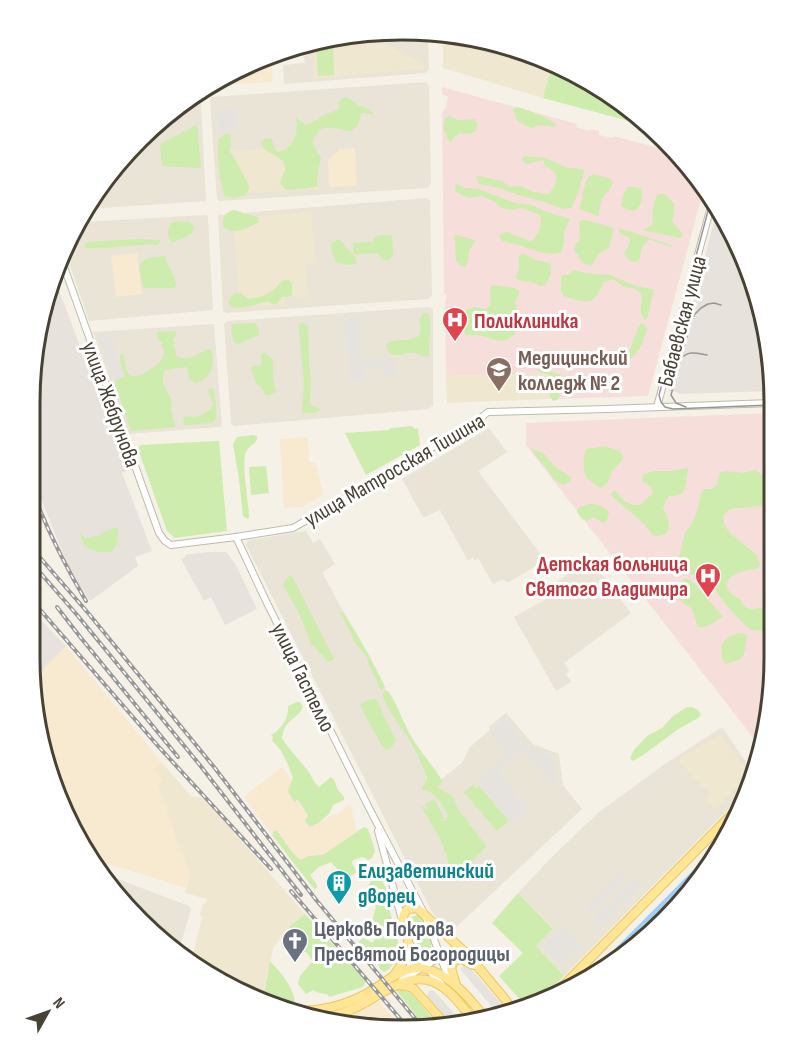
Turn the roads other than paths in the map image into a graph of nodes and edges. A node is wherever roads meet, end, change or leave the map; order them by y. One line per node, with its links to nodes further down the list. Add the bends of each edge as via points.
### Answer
1 (710, 212): 4 (street, Бабаевская улица)
2 (65, 271): 6 (street, улица Жебрунова, via 159,534)
3 (764, 403): 4 (street, улица Матросская Тишина)
4 (657, 407): 5 (street, улица Матросская Тишина, via 488,412 297,526)
5 (236, 537): 6 (street, улица Матросская Тишина, via 180,545); 7 (street, улица Гастелло)
6 (165, 541)
7 (374, 817): 9 (street, улица Гастелло); 10 (street, улица Гастелло)
8 (724, 823): 17 (main road)
9 (425, 915): 10 (main road, via 413,908 405,912); 11 (street, улица Гастелло); 15 (main road)
10 (402, 920): 12 (main road, улица Гастелло)
11 (435, 943): 13 (street, улица Гастелло); 14 (street, via 434,956)
12 (409, 944): 14 (street, улица Гастелло); 16 (main road); 18 (street)
13 (440, 957): 14 (street); 21 (street, улица Гастелло)
14 (426, 968): 18 (main road); 21 (main road); 22 (street, улица Гастелло)
15 (478, 969): 21 (main road, via 461,958 454,961 451,968); 23 (main road)
16 (394, 975): 18 (main road); 25 (main road)
17 (572, 977)
18 (413, 982): 19 (main road); 19 (main road, via 423,988); 20 (street); 20 (main road); 29 (main road)
19 (435, 982): 22 (main road)
20 (394, 985): 25 (main road, via 366,1002)
21 (457, 986): 26 (main road)
22 (446, 989): 28 (main road)
23 (508, 1003)
24 (323, 1011): 25 (main road)
25 (334, 1011): 27 (main road)
26 (480, 1011)
27 (330, 1013)
28 (468, 1014)
29 (440, 1017)

